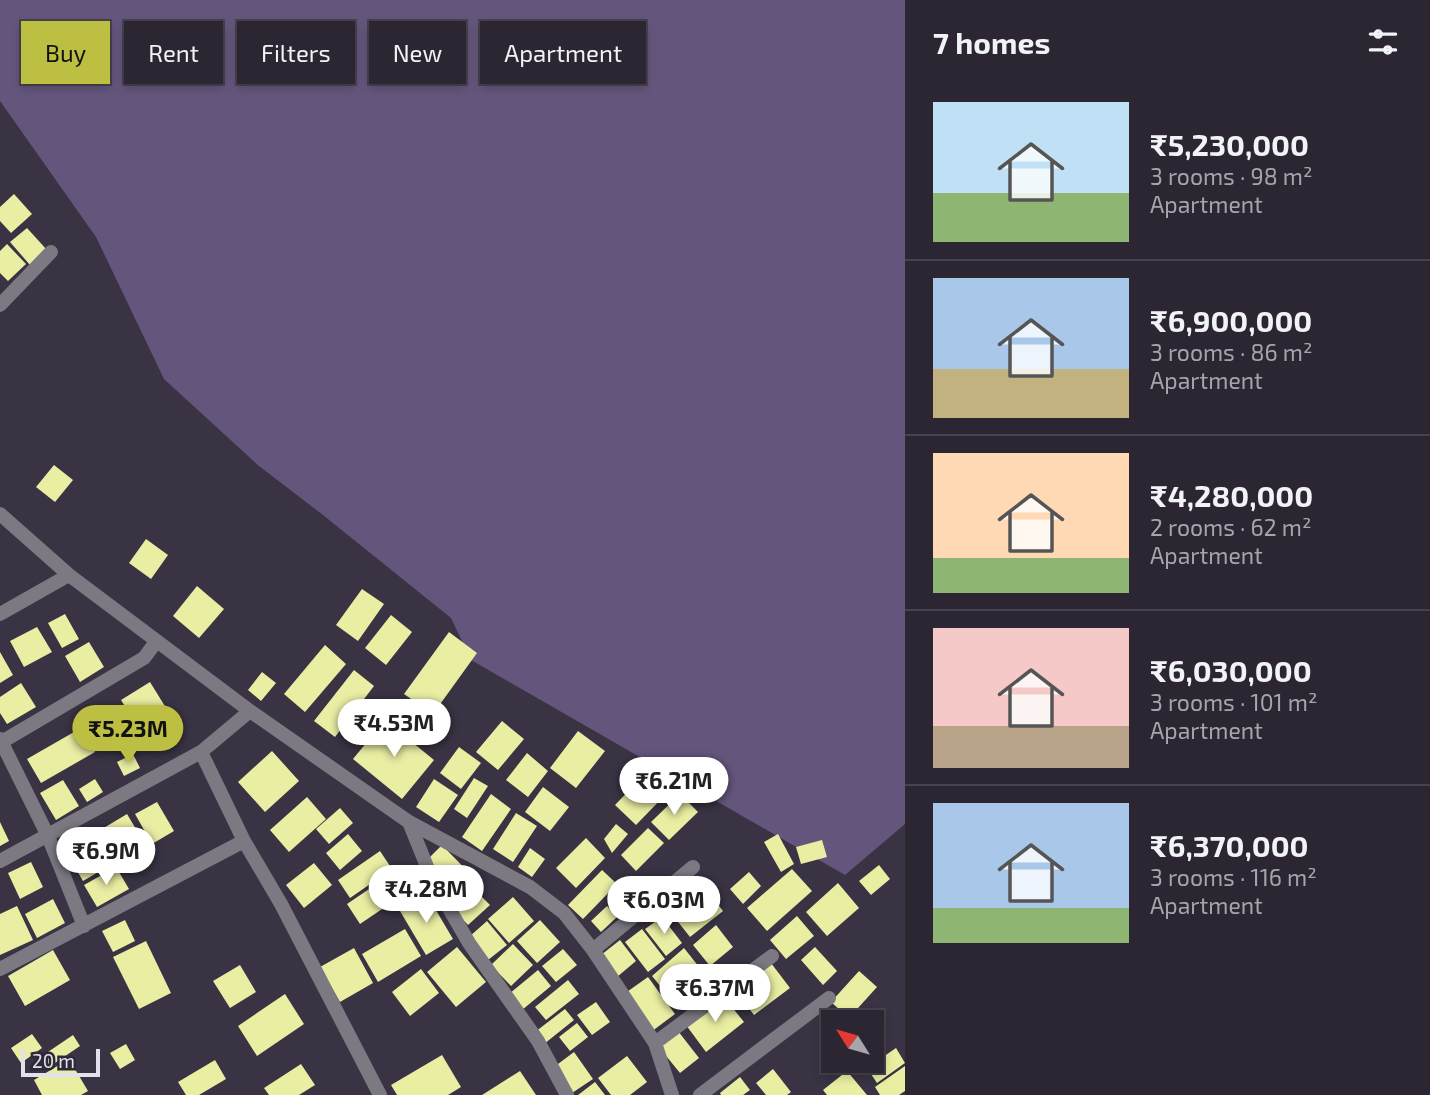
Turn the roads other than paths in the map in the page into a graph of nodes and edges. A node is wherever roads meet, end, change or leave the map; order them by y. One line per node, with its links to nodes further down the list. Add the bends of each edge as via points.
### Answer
1 (51, 252): 2 (street)
2 (0, 305)
3 (0, 514): 4 (street)
4 (69, 575): 5 (street); 6 (street)
5 (0, 614)
6 (156, 642): 7 (street); 8 (street, via 144,658)
7 (250, 711): 9 (street); 10 (street)
8 (1, 742): 11 (street)
9 (201, 752): 11 (street); 12 (street)
10 (408, 822): 16 (street, via 530,887 564,913); 22 (street, via 432,879 469,943 538,1041)
11 (48, 836): 13 (street); 15 (street)
12 (244, 841): 15 (street); 21 (street)
13 (0, 861)
14 (693, 867): 16 (street)
15 (84, 926): 18 (street)
16 (593, 950): 20 (street)
17 (772, 956): 20 (street)
18 (0, 969)
19 (829, 998): 24 (street)
20 (655, 1043): 23 (street)
21 (380, 1095)
22 (567, 1095)
23 (672, 1095)
24 (700, 1095)

